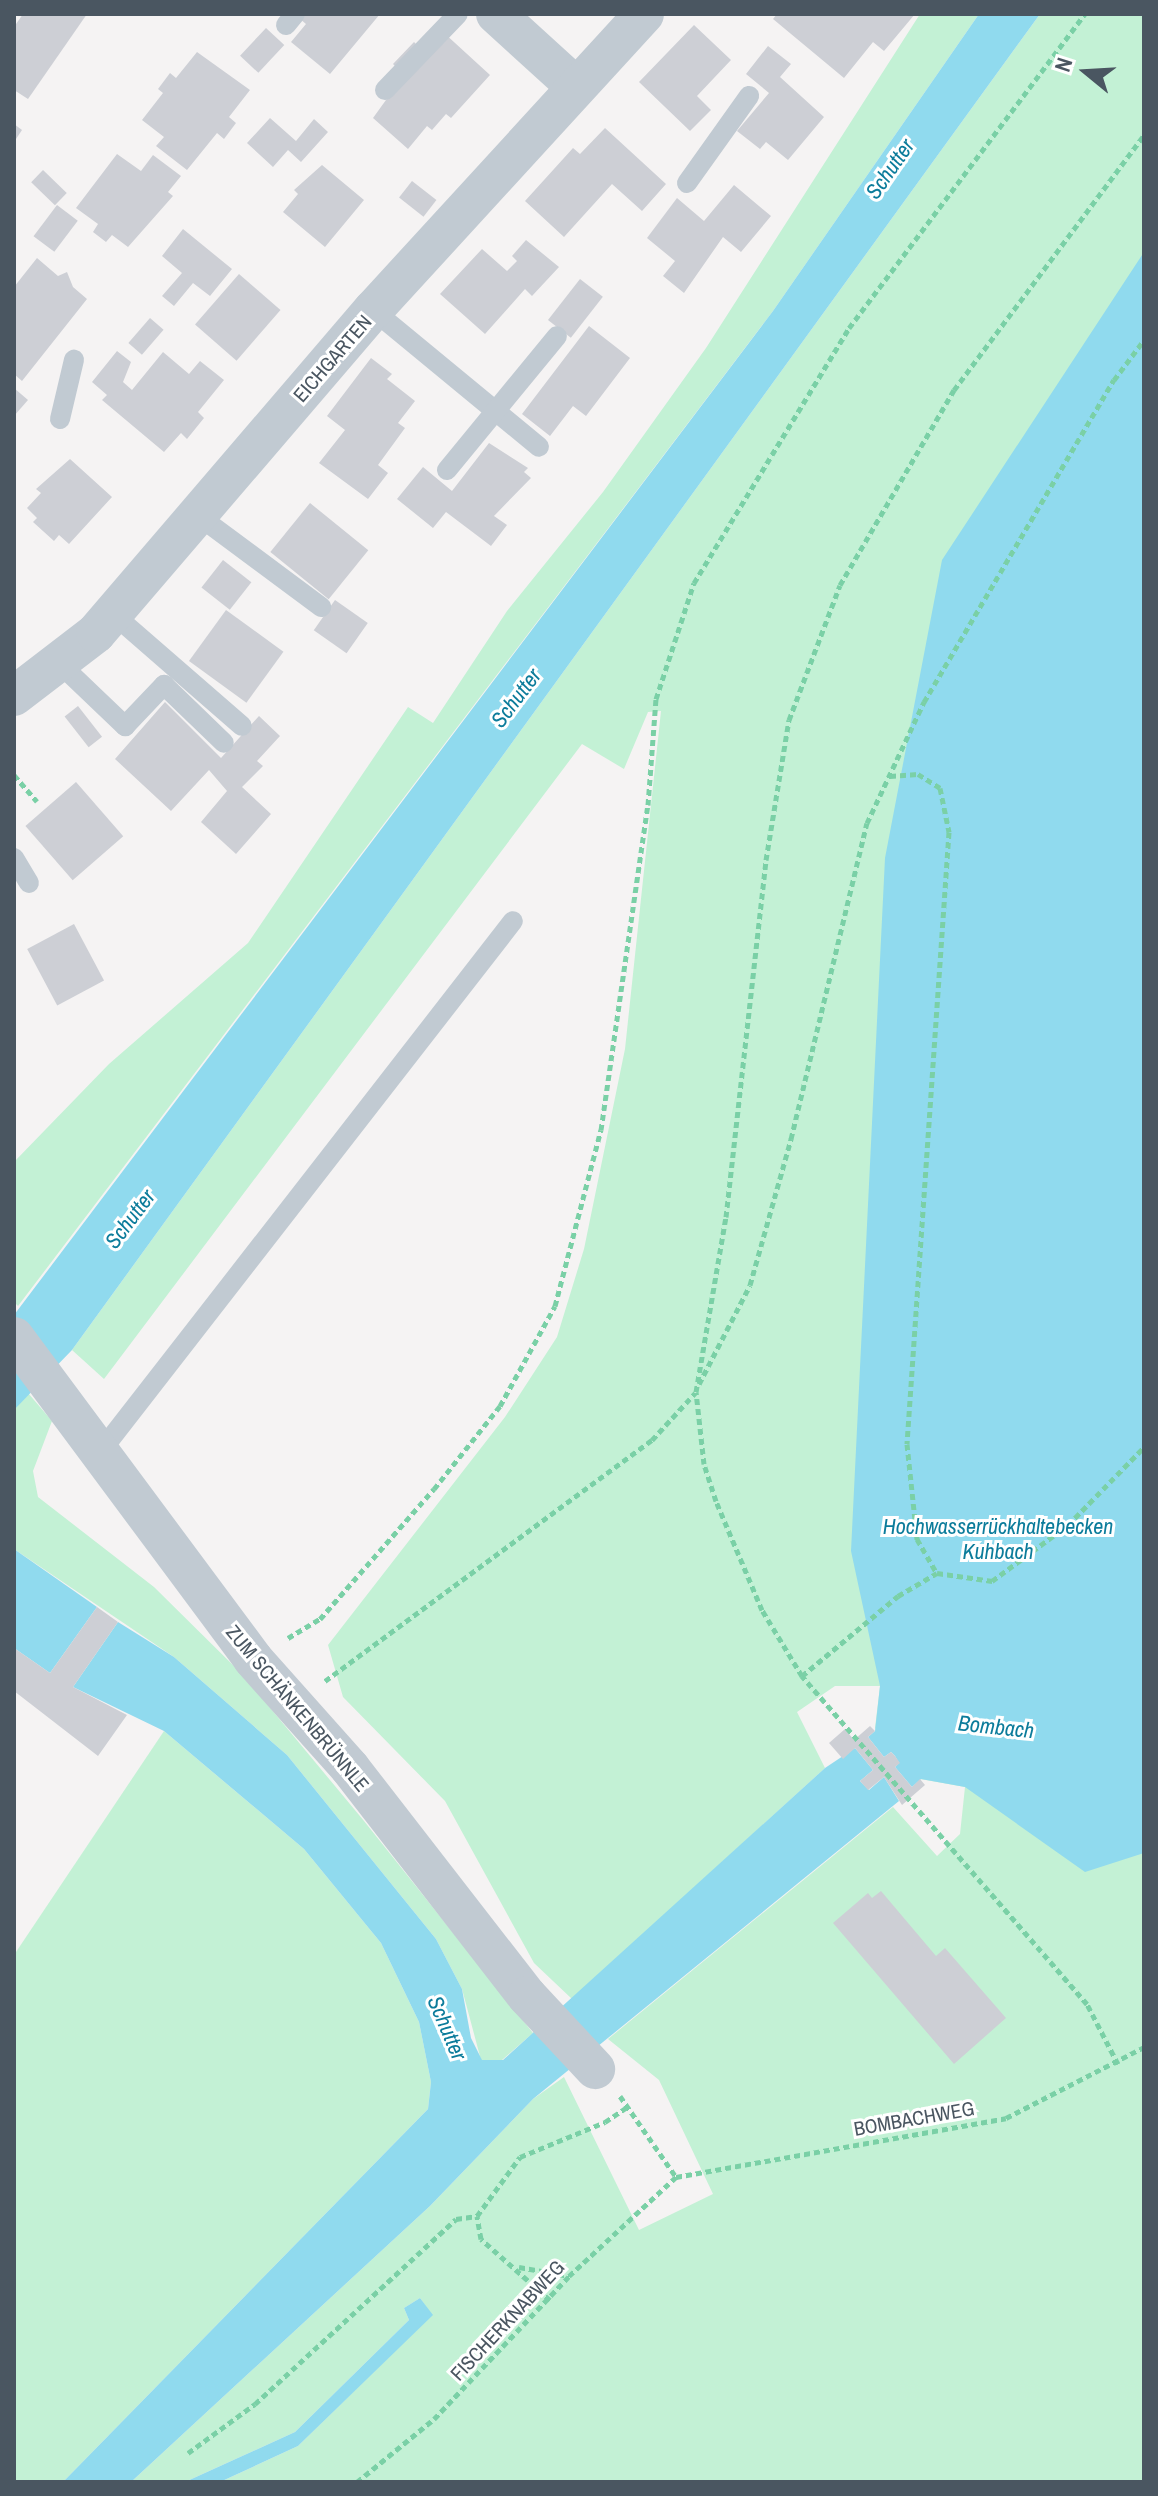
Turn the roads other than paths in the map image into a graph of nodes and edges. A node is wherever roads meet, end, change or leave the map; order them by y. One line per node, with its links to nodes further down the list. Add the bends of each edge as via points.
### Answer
1 (458, 14): 5 (lane)
2 (496, 14): 4 (street)
3 (644, 14): 4 (street, EICHGARTEN)
4 (575, 86): 8 (street, EICHGARTEN)
5 (385, 90)
6 (749, 96): 7 (lane)
7 (687, 183)
8 (373, 310): 11 (lane); 15 (street, EICHGARTEN)
9 (557, 336): 11 (lane)
10 (74, 360): 12 (lane)
11 (497, 408): 13 (lane); 14 (lane)
12 (60, 419)
13 (539, 447)
14 (447, 470)
15 (196, 514): 16 (lane); 17 (street, EICHGARTEN)
16 (321, 607)
17 (112, 613): 18 (street, EICHGARTEN); 20 (lane)
18 (58, 662): 19 (street, EICHGARTEN); 21 (lane, via 125,726 164,685)
19 (14, 696)
20 (242, 726)
21 (224, 743)
22 (14, 858): 23 (lane)
23 (29, 883)
24 (513, 921): 26 (lane)
25 (14, 1337): 26 (street, ZUM SCHÄNKENBRÜNNLE)
26 (101, 1451): 27 (street, ZUM SCHÄNKENBRÜNNLE, via 253,1659 350,1768 527,1996)
27 (595, 2069)

